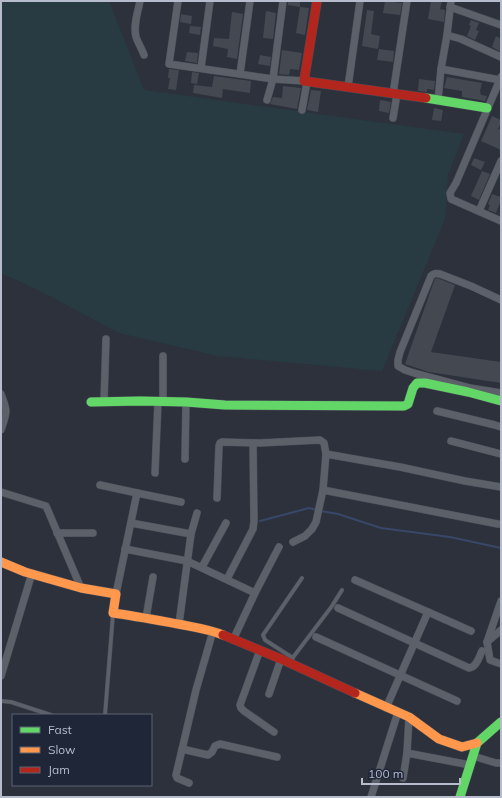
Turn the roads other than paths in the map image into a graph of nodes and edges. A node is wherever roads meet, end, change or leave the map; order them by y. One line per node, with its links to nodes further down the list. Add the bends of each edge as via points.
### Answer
1 (140, 1): 12 (street, via 136,38)
2 (178, 1): 14 (street, via 169,64)
3 (210, 1): 14 (street)
4 (250, 1): 16 (street)
5 (283, 1): 17 (street)
6 (317, 1): 19 (street)
7 (360, 1): 20 (street)
8 (407, 1): 21 (street)
9 (451, 4): 10 (street); 11 (street)
10 (501, 25)
11 (447, 35): 13 (street); 15 (street)
12 (144, 55)
13 (501, 57)
14 (201, 68): 16 (street)
15 (441, 69): 18 (street); 23 (street)
16 (240, 74): 17 (street)
17 (273, 79): 19 (street); 22 (street)
18 (500, 79): 24 (street)
19 (305, 82): 20 (street); 25 (street)
20 (348, 87): 21 (street)
21 (395, 94): 23 (street); 26 (street)
22 (267, 100)
23 (438, 100): 24 (street)
24 (487, 108): 28 (street, via 450,193 451,199)
25 (302, 110)
26 (393, 118)
27 (501, 160): 28 (street)
28 (479, 211): 29 (street)
29 (501, 221)
30 (501, 300): 33 (street, via 434,273 398,360 398,366 414,374)
31 (106, 339): 35 (street)
32 (163, 356): 39 (street)
33 (501, 393)
34 (1, 394): 37 (street)
35 (104, 401): 38 (street); 39 (street)
36 (501, 401): 40 (street, via 417,383 413,386 408,404 404,406 225,405)
37 (3, 402): 42 (street, via 7,411)
38 (91, 402)
39 (160, 402): 40 (street); 50 (street)
40 (186, 402): 49 (street)
41 (436, 411): 43 (street)
42 (2, 422): 44 (street)
43 (501, 427)
44 (1, 430)
45 (452, 441): 48 (street)
46 (253, 443): 47 (street, via 320,440 324,443); 56 (street, via 220,442); 74 (street, via 253,529)
47 (326, 454): 52 (street); 53 (street)
48 (501, 454)
49 (185, 459)
50 (155, 472)
51 (100, 485): 55 (street)
52 (501, 487)
53 (323, 490): 61 (street); 65 (street, via 312,529)
54 (1, 492): 62 (street, via 46,506)
55 (137, 493): 57 (street); 59 (street)
56 (217, 498)
57 (181, 502)
58 (197, 513): 64 (street)
59 (131, 523): 64 (street); 67 (street)
60 (226, 523): 70 (street)
61 (498, 524)
62 (57, 533): 63 (street); 76 (street)
63 (93, 533)
64 (191, 534): 68 (street)
65 (293, 542)
66 (279, 547): 78 (street)
67 (125, 549): 68 (street); 79 (street)
68 (187, 560): 70 (street); 85 (street)
69 (2, 564): 71 (street)
70 (202, 567): 74 (street)
71 (32, 574): 76 (street); 97 (street)
72 (153, 577): 84 (street)
73 (302, 578): 95 (lane, via 263,635 265,640)
74 (226, 579): 78 (street)
75 (355, 580): 82 (street)
76 (81, 588): 79 (street)
77 (342, 590): 95 (lane)
78 (255, 593): 90 (street)
79 (116, 594): 83 (street)
80 (501, 601): 91 (street)
81 (338, 608): 92 (street)
82 (428, 612): 88 (street); 92 (street)
83 (113, 613): 84 (street); 105 (lane)
84 (146, 618): 85 (street)
85 (179, 624): 87 (street)
86 (501, 630): 91 (street)
87 (213, 631): 90 (street); 110 (street)
88 (471, 631)
89 (316, 637): 98 (street)
90 (233, 640): 93 (street)
91 (487, 642): 96 (street, via 490,660)
92 (414, 643): 94 (street, via 469,668 476,665); 98 (street)
93 (260, 650): 95 (street); 108 (street, via 240,705 244,711)
94 (482, 651)
95 (288, 660): 99 (street); 102 (street)
96 (501, 664)
97 (1, 676)
98 (400, 676): 101 (street); 102 (street)
99 (269, 694)
100 (1, 701): 104 (lane)
101 (457, 701)
102 (386, 708): 103 (street)
103 (398, 712): 106 (street); 118 (street)
104 (48, 714)
105 (105, 714)
106 (409, 717): 109 (street, via 439,739 462,747); 111 (street)
107 (501, 722): 109 (street)
108 (274, 732)
109 (478, 743): 112 (street)
110 (182, 749): 113 (street, via 208,755 220,744); 117 (street, via 176,775 177,778)
111 (407, 753): 115 (street); 116 (street)
112 (473, 756): 114 (street); 115 (street)
113 (277, 757)
114 (501, 764)
115 (470, 765): 119 (street)
116 (403, 778)
117 (189, 783)
118 (371, 797)
119 (460, 797)

